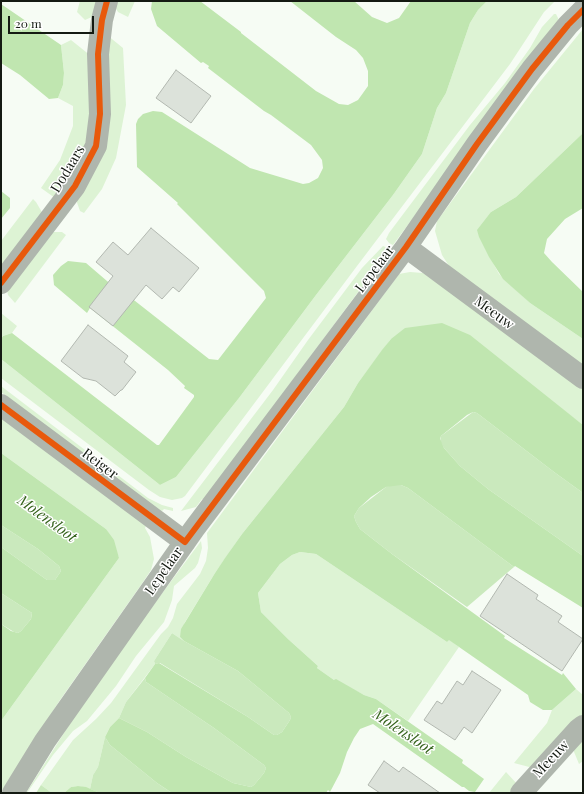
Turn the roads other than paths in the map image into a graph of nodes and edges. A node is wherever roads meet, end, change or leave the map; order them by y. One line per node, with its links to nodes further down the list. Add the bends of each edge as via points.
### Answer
1 (107, 1): 4 (street, Dodaars, via 98,54 100,114 96,146 75,186)
2 (583, 10): 3 (street, Lepelaar, via 532,69)
3 (406, 247): 5 (street, Meeuw); 7 (street, Lepelaar)
4 (1, 283)
5 (583, 378)
6 (1, 404): 7 (street, Reiger)
7 (185, 542): 9 (street, Lepelaar, via 45,741)
8 (583, 726): 10 (street, Meeuw)
9 (13, 793)
10 (521, 793)

